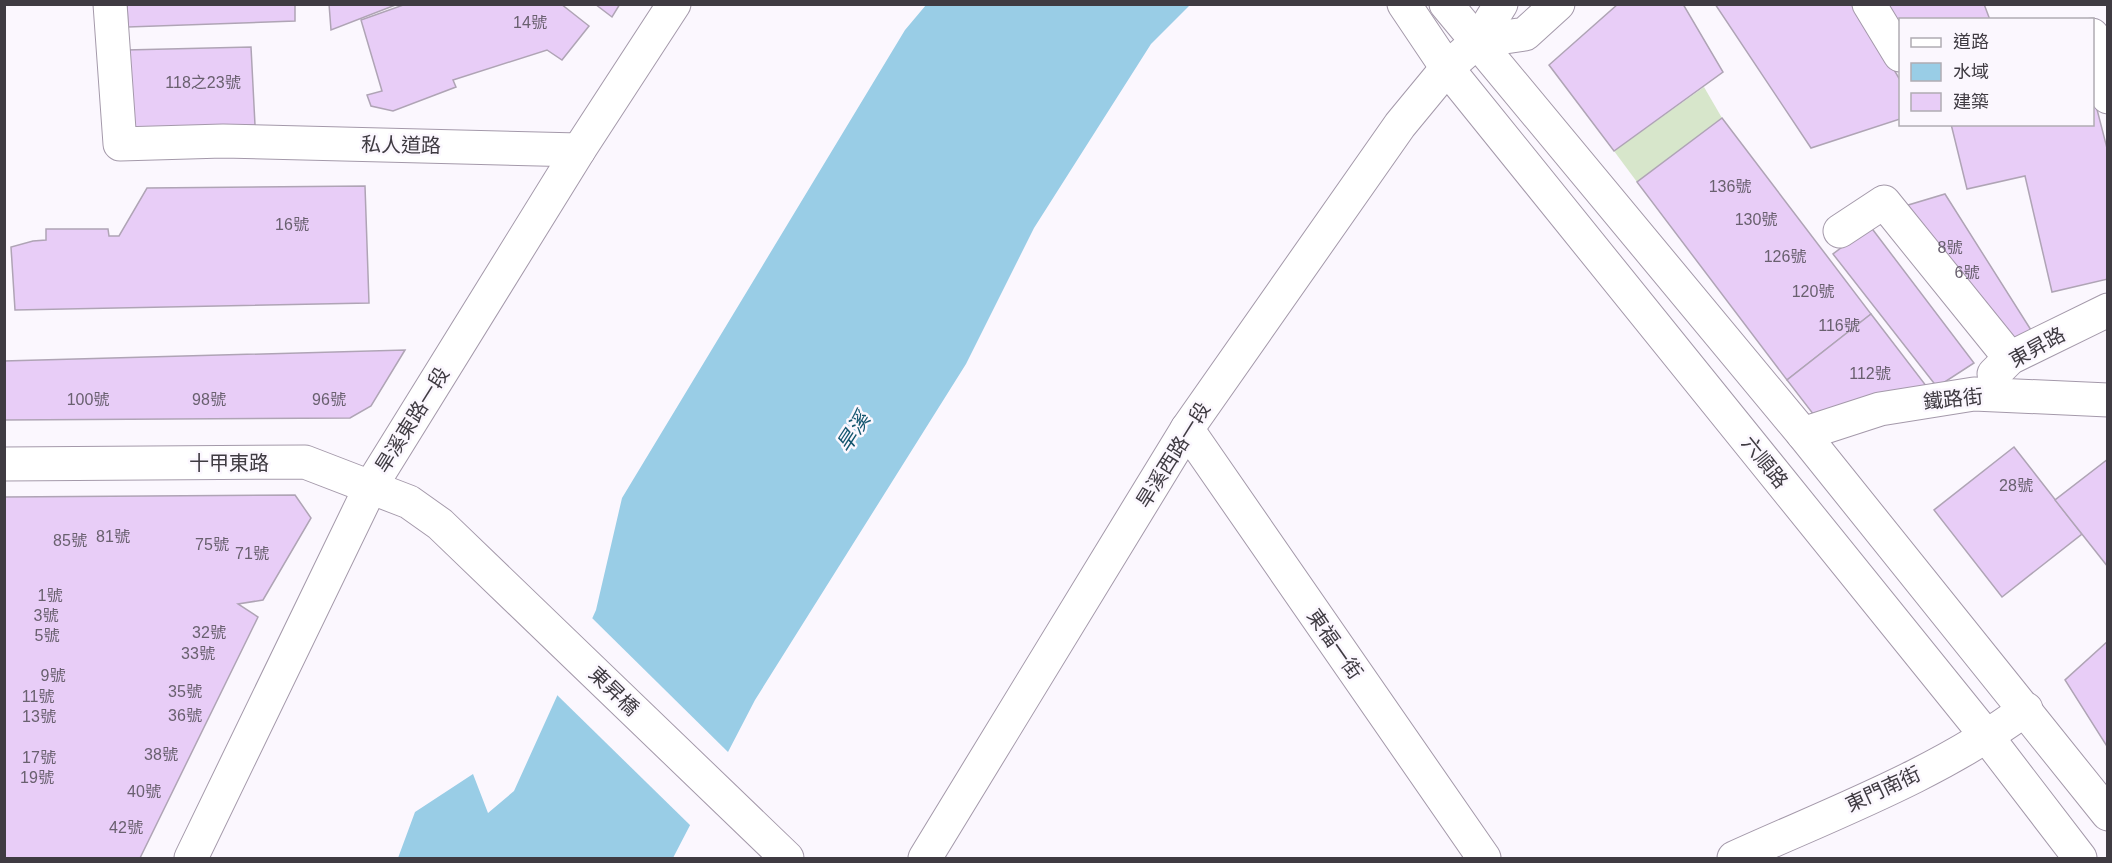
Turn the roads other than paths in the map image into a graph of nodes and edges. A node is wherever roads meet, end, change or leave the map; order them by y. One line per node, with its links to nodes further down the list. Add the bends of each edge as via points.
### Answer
1 (110, 4): 13 (street, 私人道路, via 120,144 223,141)
2 (675, 4): 13 (street, 旱溪東路一段)
3 (1404, 4): 11 (street, 六順路)
4 (1446, 4): 8 (street)
5 (1501, 4): 8 (street, 旱溪西路一段)
6 (1558, 4): 8 (street, via 1525,34)
7 (1869, 4): 10 (street)
8 (1478, 41): 11 (street, 旱溪西路一段); 20 (street)
9 (2094, 43): 12 (street)
10 (1899, 53)
11 (1447, 68): 19 (street, 旱溪西路一段, via 1400,125); 25 (street, 六順路)
12 (2108, 97)
13 (579, 150): 22 (street, 旱溪東路一段)
14 (1839, 231): 16 (street, via 1884,202)
15 (2108, 310): 16 (street, 東昇路)
16 (2010, 358): 17 (street, 東昇路)
17 (1974, 394): 18 (street, 鐵路街); 20 (street, 鐵路街, via 1880,409)
18 (2108, 400)
19 (1187, 429): 29 (street, 旱溪西路一段); 30 (street, 東福一街)
20 (1803, 434): 24 (street)
21 (4, 464): 22 (street, 十甲東路, via 305,462)
22 (371, 486): 23 (street, 十甲東路, via 410,502); 27 (street, 旱溪東路一段)
23 (440, 524): 28 (street, 東昇橋)
24 (2026, 709): 25 (street, 東門南街); 26 (street)
25 (1988, 738): 31 (street, 東門南街); 32 (street, 六順路)
26 (2108, 814)
27 (191, 858)
28 (787, 858)
29 (925, 858)
30 (1484, 858)
31 (1734, 858)
32 (2080, 858)

